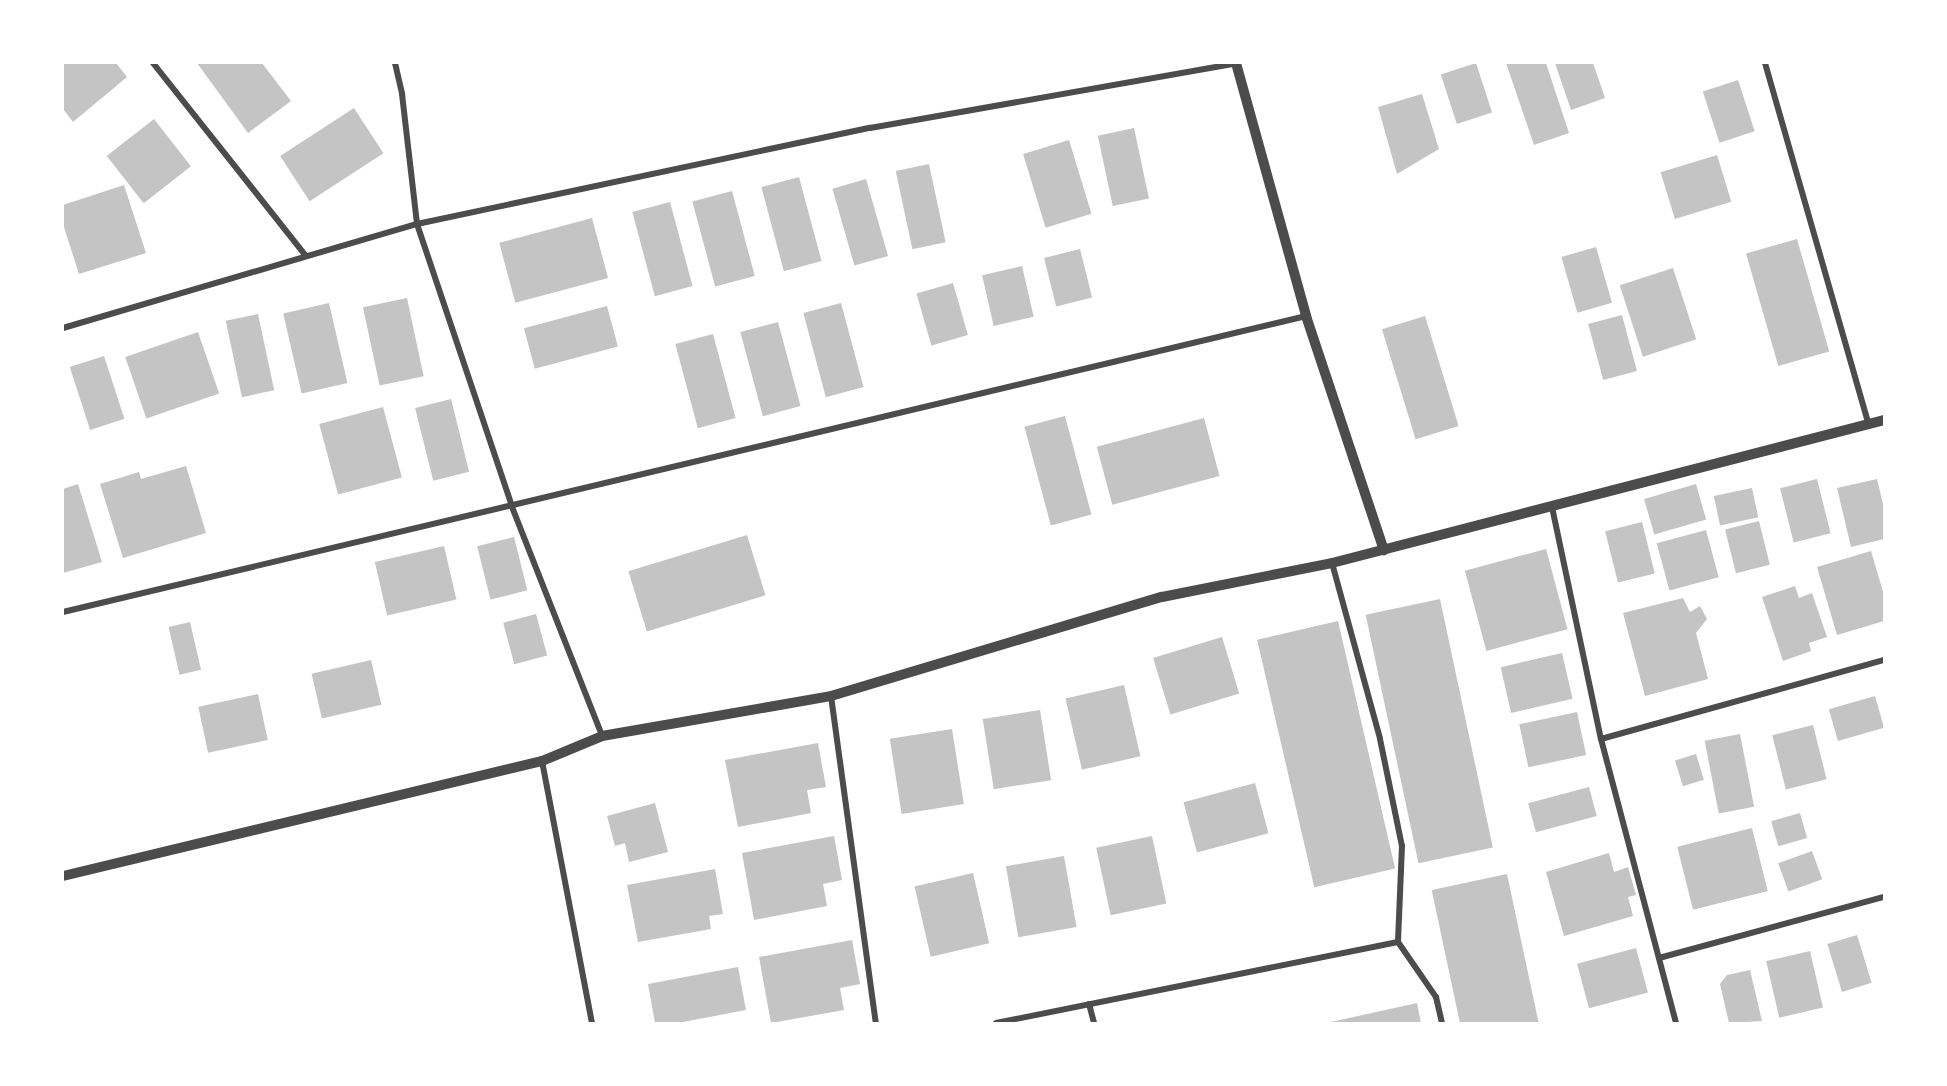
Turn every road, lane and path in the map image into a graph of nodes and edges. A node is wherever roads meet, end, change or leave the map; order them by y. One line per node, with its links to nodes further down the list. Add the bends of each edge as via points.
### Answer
1 (153, 63): 6 (street)
2 (395, 63): 5 (street)
3 (1237, 63): 5 (street, via 870,128); 7 (street)
4 (1765, 63): 10 (street)
5 (417, 224): 6 (street); 11 (street)
6 (306, 256): 8 (street)
7 (1306, 316): 11 (street); 13 (street)
8 (63, 328)
9 (1884, 420): 10 (street)
10 (1869, 426): 12 (street)
11 (512, 507): 15 (street); 18 (street)
12 (1552, 507): 13 (street); 19 (street)
13 (1384, 550): 14 (street)
14 (1332, 563): 17 (street, via 1162,597); 23 (street, via 1380,739 1402,846)
15 (63, 612)
16 (1884, 660): 19 (street)
17 (831, 696): 18 (street); 27 (street)
18 (602, 736): 20 (street)
19 (1601, 739): 24 (street)
20 (542, 761): 21 (street); 26 (street)
21 (63, 876)
22 (1884, 897): 24 (street)
23 (1398, 942): 25 (street); 30 (street, via 1436,997)
24 (1659, 958): 31 (street)
25 (1089, 1004): 28 (street); 29 (street)
26 (592, 1023)
27 (876, 1023)
28 (996, 1023)
29 (1094, 1023)
30 (1442, 1023)
31 (1676, 1023)

